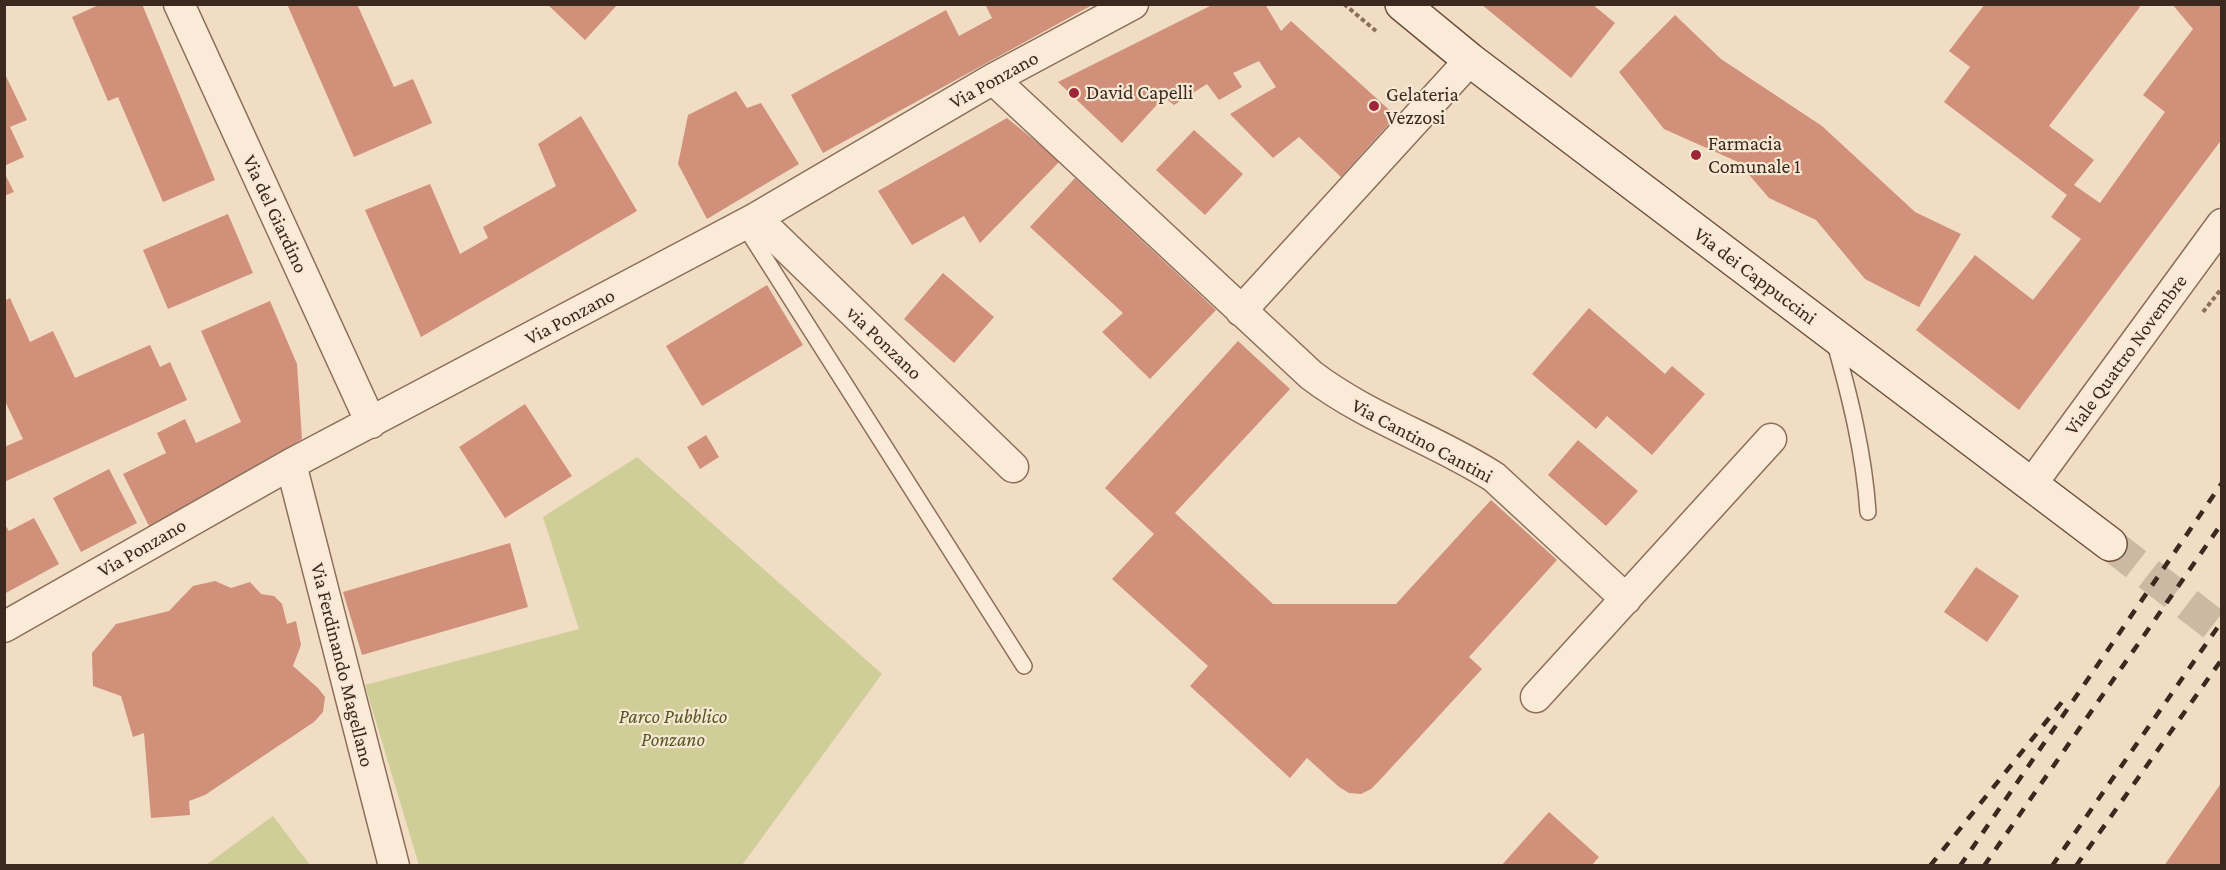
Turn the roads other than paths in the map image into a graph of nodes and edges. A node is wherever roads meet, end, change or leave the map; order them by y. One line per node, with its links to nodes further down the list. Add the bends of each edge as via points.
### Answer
1 (179, 4): 10 (street, Via del Giardino)
2 (1133, 4): 5 (street, Via Ponzano)
3 (1402, 4): 4 (main road, Via dei Cappuccini)
4 (1470, 60): 8 (street); 9 (main road, Via dei Cappuccini)
5 (993, 80): 6 (street, Via Ponzano); 8 (street, Via Cantino Cantini)
6 (750, 221): 10 (street, Via Ponzano); 13 (street, via Ponzano); 19 (lane)
7 (2222, 224): 14 (street, Viale Quattro Novembre)
8 (1241, 311): 17 (street, Via Cantino Cantini, via 1341,397 1494,477)
9 (1832, 334): 14 (main road, Via dei Cappuccini); 15 (lane, via 1866,474)
10 (371, 423): 12 (street, Via Ponzano)
11 (1771, 439): 17 (street)
12 (291, 464): 18 (street, Via Ponzano); 21 (street, Via Ferdinando Magellano)
13 (1013, 467)
14 (2031, 485): 16 (main road, Via dei Cappuccini)
15 (1868, 512)
16 (2110, 544)
17 (1626, 599): 20 (street)
18 (4, 627)
19 (1024, 666)
20 (1536, 697)
21 (394, 866)

